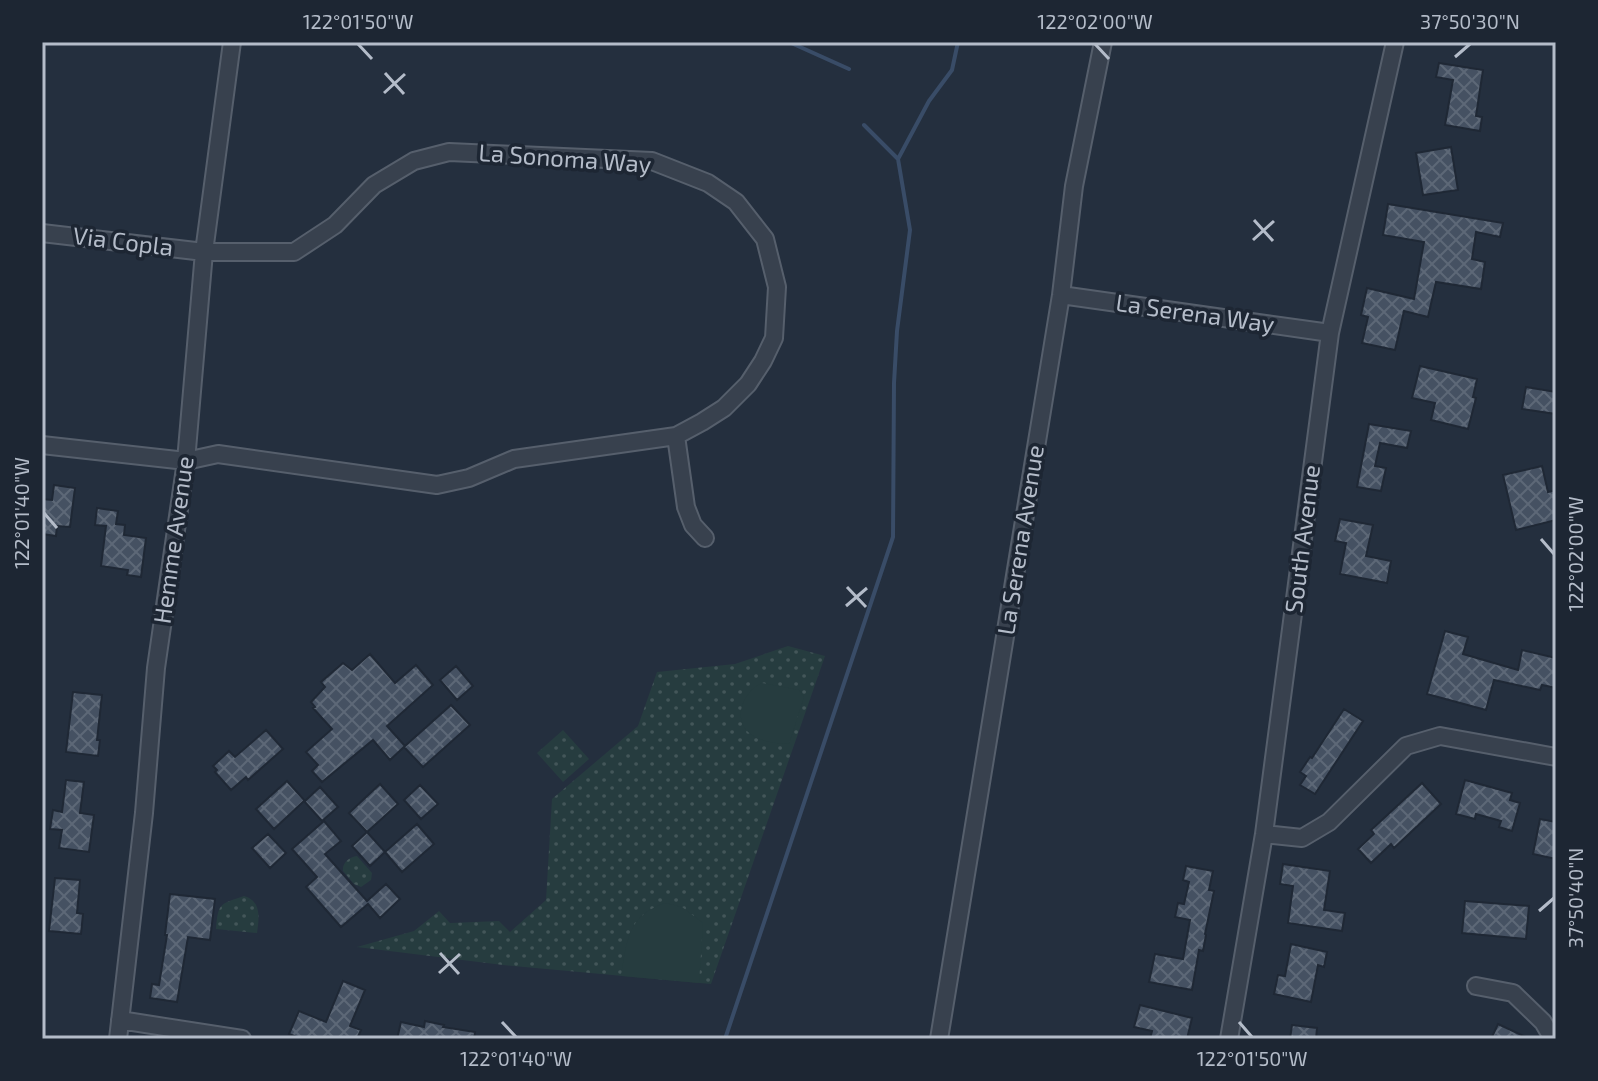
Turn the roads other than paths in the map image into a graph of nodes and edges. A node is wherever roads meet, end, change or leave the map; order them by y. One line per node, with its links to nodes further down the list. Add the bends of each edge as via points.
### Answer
1 (232, 42): 5 (street, Hemme Avenue)
2 (1103, 42): 6 (street, La Serena Avenue, via 1074,186)
3 (1395, 42): 7 (street, South Avenue)
4 (42, 233): 5 (street, Via Copla)
5 (204, 252): 8 (street, La Sonoma Way, via 294,252 335,225 374,185 414,161 449,152 652,161 708,183 736,202 765,239 777,287 774,338 748,384 724,408); 10 (street, Hemme Avenue)
6 (1061, 295): 7 (street, La Serena Way); 18 (street, La Serena Avenue)
7 (1330, 333): 13 (street, South Avenue)
8 (676, 436): 10 (street, La Sonoma Way, via 514,459 437,485 218,454); 11 (street, via 686,507)
9 (42, 445): 10 (street, La Sonoma Way)
10 (186, 461): 15 (street, Hemme Avenue, via 156,668)
11 (705, 538)
12 (1556, 757): 13 (street, via 1440,736 1406,746 1329,822 1302,838)
13 (1264, 834): 19 (street, South Avenue)
14 (1476, 986): 20 (street, via 1513,993)
15 (120, 1020): 16 (street, Hemme Avenue); 17 (street)
16 (118, 1039)
17 (242, 1039)
18 (939, 1039)
19 (1229, 1039)
20 (1553, 1039)

